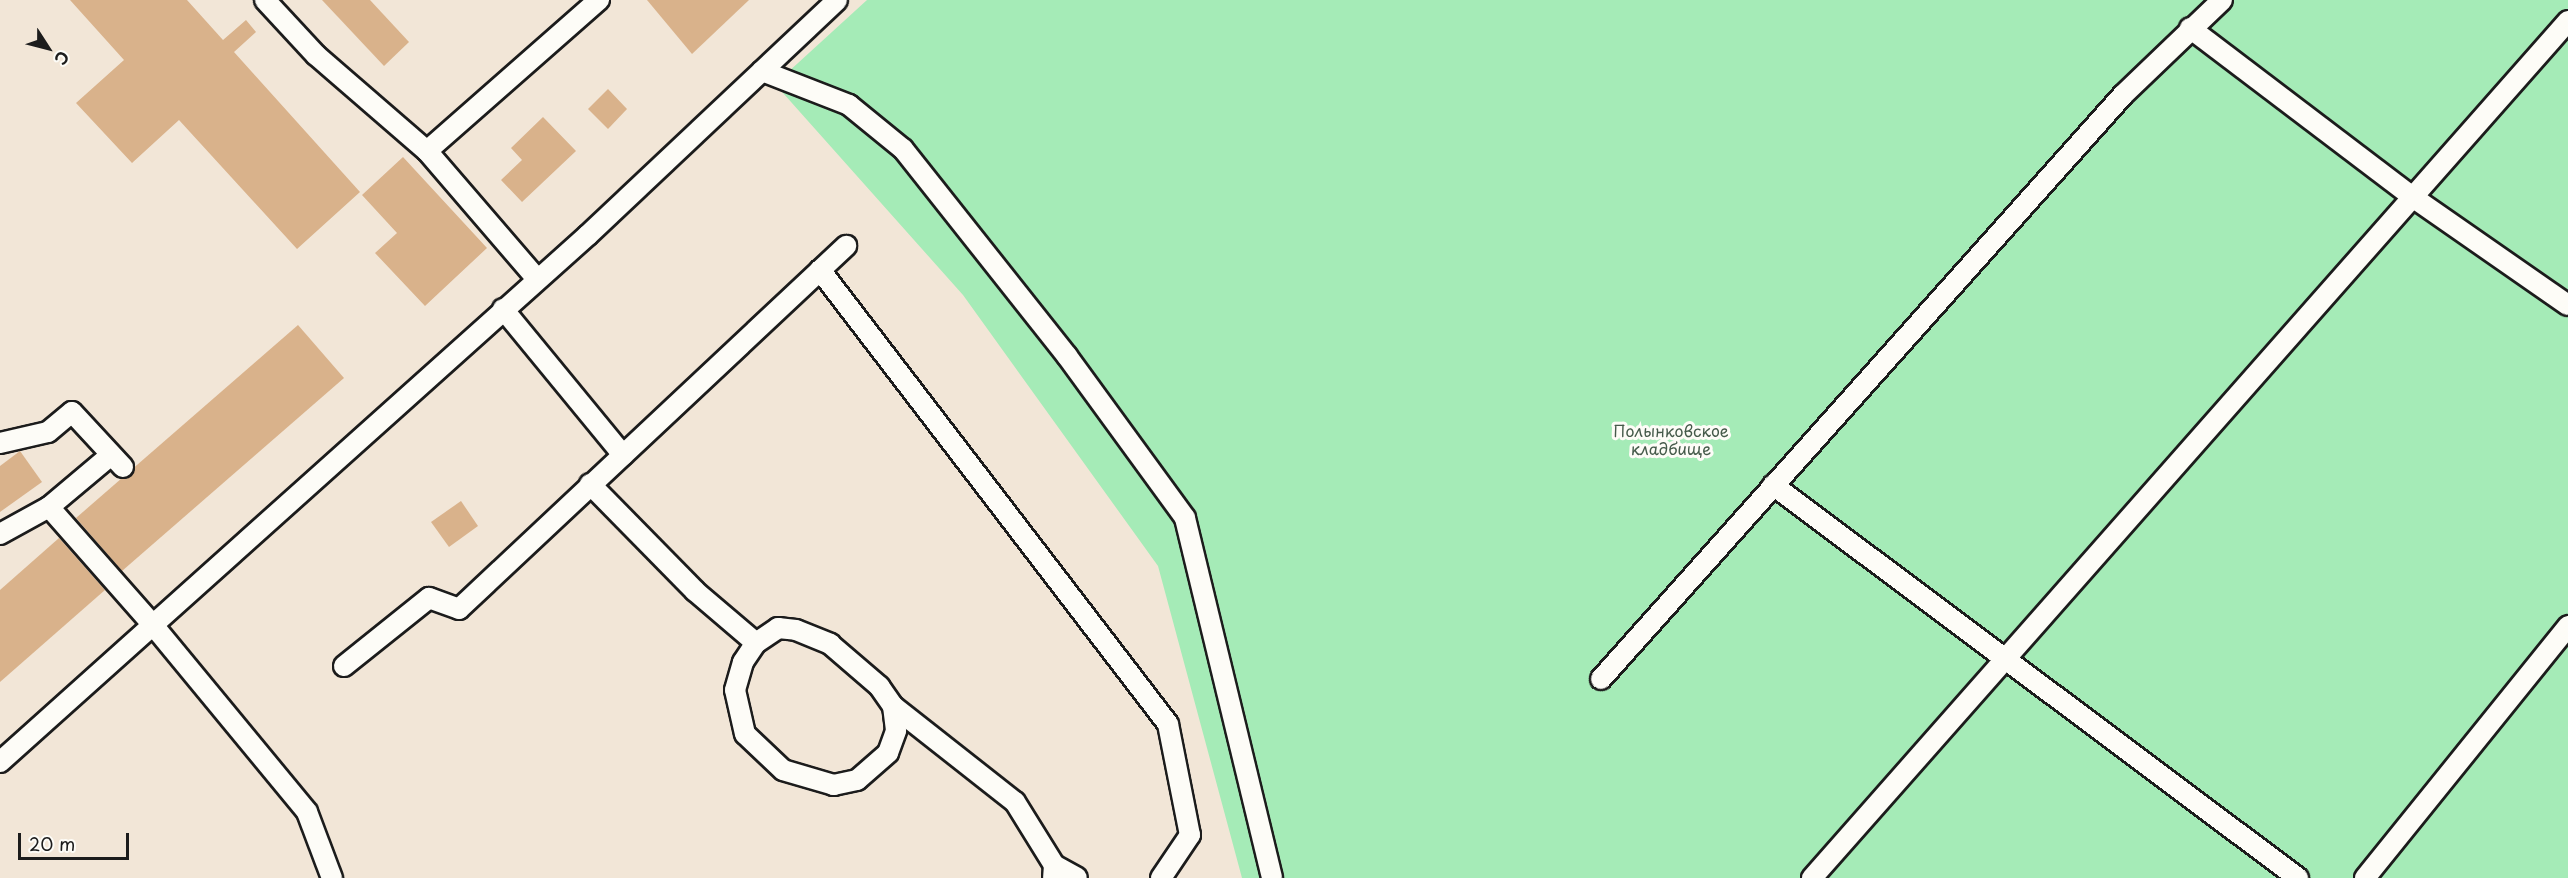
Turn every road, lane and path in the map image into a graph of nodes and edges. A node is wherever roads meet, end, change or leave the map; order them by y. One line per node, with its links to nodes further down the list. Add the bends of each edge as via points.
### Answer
1 (265, 0): 8 (lane, via 316,56)
2 (599, 0): 8 (lane)
3 (837, 0): 7 (lane)
4 (2222, 0): 6 (lane)
5 (2568, 21): 9 (lane)
6 (2190, 28): 9 (lane); 18 (lane, via 2123,94)
7 (762, 71): 12 (lane); 33 (lane, via 849,105 903,148 1067,356 1185,518)
8 (427, 151): 12 (lane)
9 (2411, 196): 13 (lane); 24 (lane)
10 (846, 246): 11 (lane)
11 (820, 270): 16 (lane); 32 (lane, via 1168,724 1190,835)
12 (537, 279): 14 (lane)
13 (2568, 305)
14 (503, 309): 16 (lane); 21 (lane)
15 (0, 443): 19 (lane, via 48,432 72,412 117,461)
16 (623, 455): 17 (lane)
17 (590, 484): 23 (lane, via 695,591); 25 (lane, via 459,609 429,598)
18 (1773, 485): 24 (lane); 26 (lane)
19 (49, 507): 20 (lane); 21 (lane)
20 (0, 534)
21 (153, 625): 28 (lane); 30 (lane, via 308,812)
22 (2568, 626): 36 (lane)
23 (756, 643): 27 (lane, via 778,628 796,630 830,644 879,686); 27 (lane, via 743,662 735,690 745,734 783,770 834,785 857,780 888,753 896,731)
24 (2003, 659): 34 (lane); 35 (lane)
25 (344, 666)
26 (1601, 679)
27 (893, 706): 29 (lane, via 1016,802)
28 (0, 762)
29 (1053, 871): 31 (lane)
30 (332, 878)
31 (1077, 878)
32 (1161, 878)
33 (1272, 878)
34 (1812, 878)
35 (2298, 878)
36 (2365, 878)

